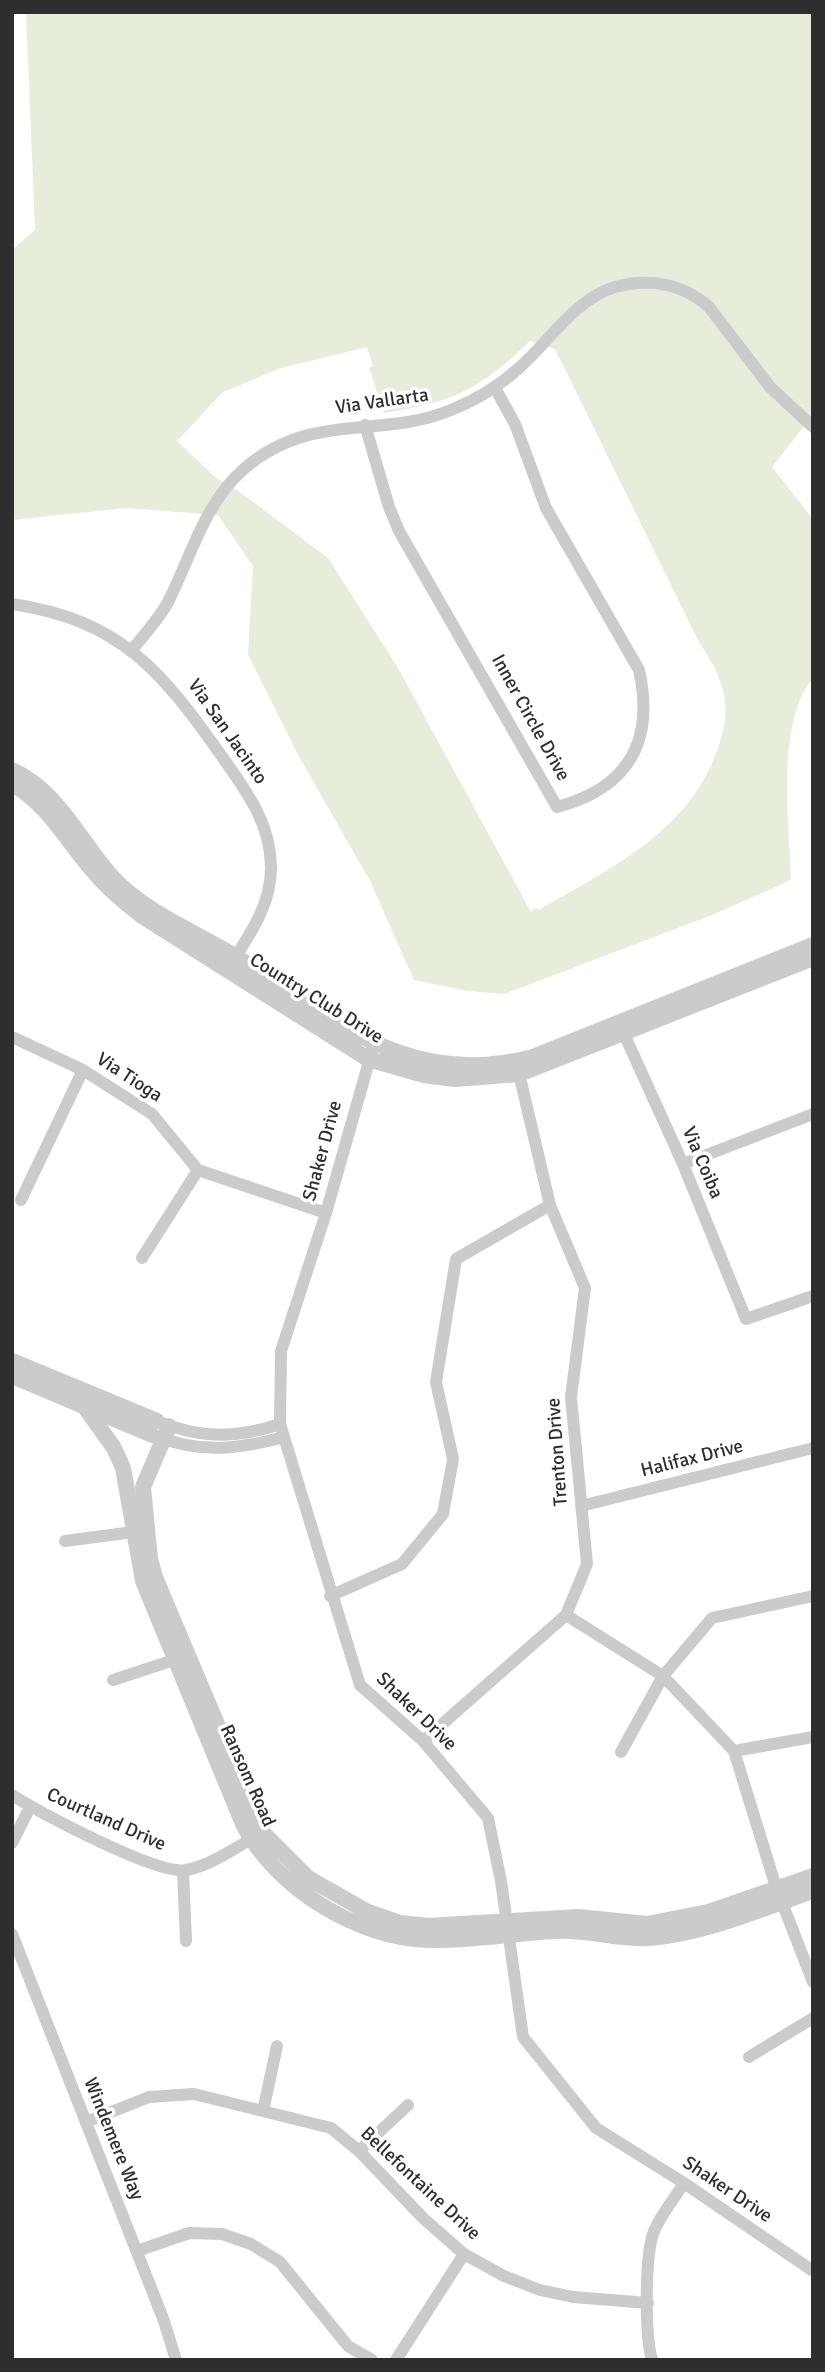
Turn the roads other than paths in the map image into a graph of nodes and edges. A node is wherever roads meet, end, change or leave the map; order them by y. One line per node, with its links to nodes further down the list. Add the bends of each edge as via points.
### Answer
1 (495, 388): 2 (street, Via Vallarta, via 441,414); 2 (street, Inner Circle Drive, via 515,424 546,508 639,670 646,700 642,733 630,761 608,783 578,801 557,807 399,531); 3 (street, Via Vallarta, via 591,299 618,287 662,283 709,307 771,387)
2 (365, 425): 5 (street, Via Vallarta, via 297,438 244,469 215,501 168,603)
3 (813, 427)
4 (12, 604): 5 (street, Via San Jacinto, via 79,620)
5 (131, 651): 10 (street, Via San Jacinto, via 181,699 260,814 269,844 268,894 259,919)
6 (12, 770): 10 (street, Country Club Drive, via 61,810 114,878)
7 (12, 784): 10 (street, Country Club Drive, via 38,804 116,896 142,916)
8 (813, 945): 11 (street, Country Club Drive)
9 (813, 958): 11 (street, Country Club Drive)
10 (232, 963): 13 (street, Country Club Drive)
11 (621, 1029): 14 (street, Country Club Drive); 17 (street, Via Coiba)
12 (12, 1037): 15 (street, Via Tioga)
13 (371, 1051): 14 (street, Country Club Drive, via 424,1075 455,1079); 21 (street, Shaker Drive)
14 (518, 1068): 20 (street, Trenton Drive)
15 (83, 1070): 18 (street, Via Tioga, via 152,1114); 19 (street)
16 (813, 1114): 17 (street)
17 (683, 1164): 23 (street, Via Coiba, via 746,1319)
18 (198, 1170): 21 (street); 22 (street)
19 (21, 1200)
20 (550, 1205): 31 (street, Trenton Drive, via 585,1289 571,1397); 34 (street, via 456,1259 436,1382 453,1459 443,1514 402,1564)
21 (326, 1213): 28 (street, Shaker Drive, via 281,1351)
22 (142, 1258)
23 (813, 1296)
24 (12, 1361): 27 (street)
25 (12, 1376): 26 (street)
26 (84, 1406): 27 (street); 29 (street, Ransom Road)
27 (153, 1427): 28 (street, via 192,1448 229,1449); 29 (street); 32 (street, Ransom Road)
28 (282, 1430): 34 (street, Shaker Drive)
29 (114, 1448): 32 (street, Ransom Road)
30 (813, 1448): 31 (street, Halifax Drive)
31 (582, 1506): 36 (street, Trenton Drive, via 587,1563)
32 (141, 1532): 33 (street); 37 (street, Ransom Road)
33 (65, 1541)
34 (330, 1595): 41 (street, Shaker Drive, via 360,1685)
35 (813, 1596): 38 (street, via 712,1618)
36 (566, 1615): 38 (street); 41 (street, Trenton Drive)
37 (182, 1657): 39 (street); 46 (street, Ransom Road)
38 (663, 1676): 42 (street); 43 (street)
39 (113, 1680)
40 (813, 1737): 42 (street)
41 (423, 1741): 52 (street, Shaker Drive, via 488,1818)
42 (734, 1751): 51 (street)
43 (621, 1752)
44 (12, 1795): 45 (street, Courtland Drive)
45 (30, 1807): 47 (street); 48 (street, Courtland Drive, via 137,1858)
46 (257, 1836): 48 (street, Courtland Drive); 52 (street, Ransom Road, via 308,1878 376,1916 428,1926)
47 (12, 1843)
48 (183, 1871): 54 (street)
49 (813, 1876): 51 (street, Ransom Road)
50 (813, 1891): 51 (street, Ransom Road)
51 (779, 1895): 52 (street, Ransom Road, via 678,1920 628,1924 578,1917); 55 (street)
52 (507, 1927): 63 (street, Shaker Drive, via 523,2037 597,2128)
53 (12, 1934): 61 (street, Windemere Way)
54 (186, 1941)
55 (813, 1982)
56 (813, 2018): 58 (street)
57 (277, 2046): 60 (street)
58 (749, 2057)
59 (408, 2105): 62 (street)
60 (263, 2111): 61 (street, Bellefontaine Drive, via 194,2094 169,2094 149,2097); 62 (street, Bellefontaine Drive, via 331,2128)
61 (86, 2122): 64 (street, Windemere Way)
62 (359, 2151): 65 (street, Bellefontaine Drive)
63 (684, 2183): 66 (street, Shaker Drive); 67 (street, via 654,2231)
64 (137, 2251): 68 (street, Windemere Way); 69 (street, via 189,2233 222,2234 251,2244 280,2262 348,2346)
65 (464, 2254): 67 (street, Bellefontaine Drive, via 540,2290); 70 (street)
66 (813, 2272)
67 (648, 2302): 71 (street, via 647,2342)
68 (176, 2360)
69 (372, 2360)
70 (396, 2360)
71 (652, 2360)

